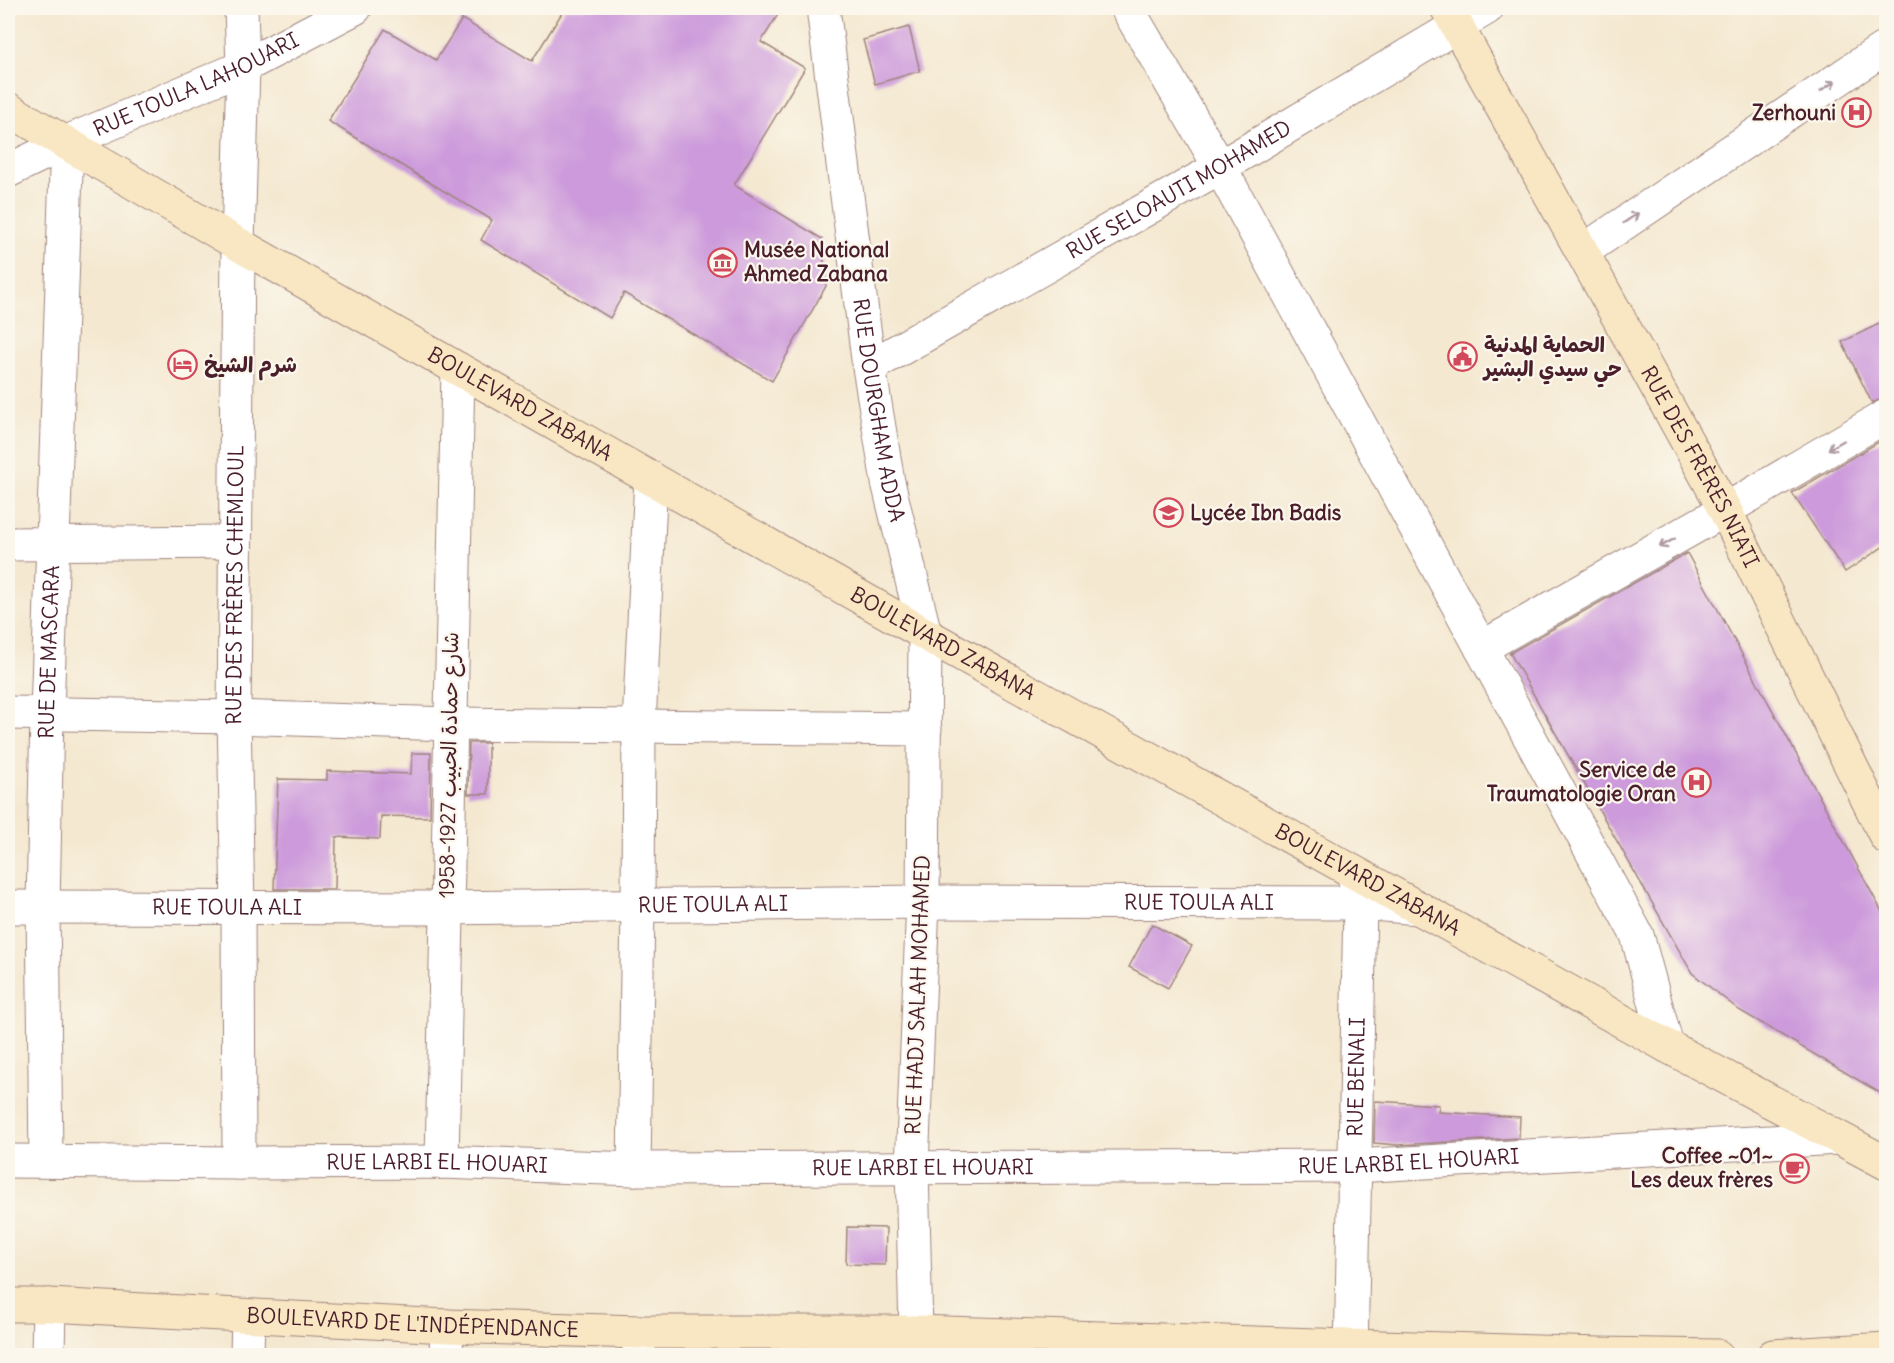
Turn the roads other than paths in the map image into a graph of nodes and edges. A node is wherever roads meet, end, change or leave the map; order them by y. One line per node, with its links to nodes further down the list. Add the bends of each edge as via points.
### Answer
1 (241, 8): 8 (street, RUE DES FRÈRES CHEMLOUL)
2 (355, 8): 8 (street, RUE TOULA LAHOUARI)
3 (823, 8): 15 (street, RUE DOURGHAM ADDA)
4 (1127, 8): 11 (street)
5 (1487, 8): 6 (street, RUE SELOAUTI MOHAMED)
6 (1453, 16): 11 (street, RUE SELOAUTI MOHAMED); 14 (main road, RUE DES FRÈRES NIATI)
7 (1887, 47): 14 (street, one-way to 7)
8 (243, 67): 10 (street, RUE TOULA LAHOUARI); 13 (street, RUE DES FRÈRES CHEMLOUL)
9 (8, 109): 10 (main road, BOULEVARD ZABANA)
10 (67, 142): 12 (street, RUE TOULA LAHOUARI); 13 (main road, BOULEVARD ZABANA); 22 (street, RUE DE MASCARA)
11 (1220, 167): 15 (street, RUE SELOAUTI MOHAMED); 24 (street)
12 (8, 171)
13 (238, 244): 16 (main road, BOULEVARD ZABANA); 20 (street, RUE DES FRÈRES CHEMLOUL)
14 (1583, 251): 19 (main road, RUE DES FRÈRES NIATI)
15 (869, 367): 23 (street, RUE DOURGHAM ADDA, via 888,482)
16 (458, 369): 18 (main road, BOULEVARD ZABANA); 28 (street, شارع حمادة الحبيب 1927-1958)
17 (1887, 416): 19 (street, one-way to 19)
18 (651, 478): 23 (main road, BOULEVARD ZABANA); 29 (street)
19 (1725, 510): 24 (street, one-way to 24); 31 (main road, RUE DES FRÈRES NIATI)
20 (235, 542): 22 (street); 27 (street, RUE DES FRÈRES CHEMLOUL)
21 (8, 544): 22 (street)
22 (52, 544): 26 (street, RUE DE MASCARA)
23 (925, 634): 30 (street, RUE HADJ SALAH MOHAMED); 32 (main road, BOULEVARD ZABANA)
24 (1481, 648): 41 (street, via 1637,935)
25 (8, 713): 26 (street)
26 (47, 713): 27 (street); 35 (street, RUE DE MASCARA)
27 (234, 717): 28 (street); 38 (street, RUE DES FRÈRES CHEMLOUL)
28 (450, 724): 29 (street); 39 (street, شارع حمادة الحبيب 1927-1958)
29 (639, 725): 30 (street); 36 (street)
30 (925, 729): 33 (street, RUE HADJ SALAH MOHAMED)
31 (1887, 837)
32 (1352, 871): 34 (street, RUE BENALI); 40 (main road, BOULEVARD ZABANA)
33 (922, 902): 34 (street, RUE TOULA ALI); 36 (street, RUE TOULA ALI); 49 (street, RUE HADJ SALAH MOHAMED)
34 (1360, 903): 40 (street, RUE TOULA ALI); 48 (street, RUE BENALI)
35 (43, 906): 37 (street, RUE TOULA ALI); 38 (street, RUE TOULA ALI); 43 (street, RUE DE MASCARA)
36 (638, 906): 39 (street, RUE TOULA ALI); 50 (street)
37 (8, 907)
38 (238, 908): 39 (street, RUE TOULA ALI); 46 (street, RUE DES FRÈRES CHEMLOUL)
39 (447, 908): 45 (street, شارع حمادة الحبيب 1927-1958)
40 (1419, 908): 41 (main road, BOULEVARD ZABANA)
41 (1667, 1046): 42 (main road, BOULEVARD ZABANA)
42 (1838, 1138): 47 (main road, BOULEVARD ZABANA); 48 (street, RUE LARBI EL HOUARI)
43 (46, 1160): 44 (street, RUE LARBI EL HOUARI); 46 (street, RUE LARBI EL HOUARI)
44 (8, 1161)
45 (442, 1162): 46 (street, RUE LARBI EL HOUARI); 50 (street, RUE LARBI EL HOUARI)
46 (239, 1163)
47 (1887, 1163)
48 (1355, 1166): 49 (street, RUE LARBI EL HOUARI); 58 (street, RUE BENALI)
49 (912, 1167): 50 (street, RUE LARBI EL HOUARI); 56 (street, RUE HADJ SALAH MOHAMED)
50 (634, 1169)
51 (8, 1305): 52 (main road, BOULEVARD DE L'INDÉPENDANCE)
52 (49, 1305): 53 (main road, BOULEVARD DE L'INDÉPENDANCE); 60 (street)
53 (248, 1316): 54 (main road, BOULEVARD DE L'INDÉPENDANCE); 61 (street)
54 (447, 1341): 55 (main road, BOULEVARD DE L'INDÉPENDANCE)
55 (639, 1344): 56 (main road, BOULEVARD DE L'INDÉPENDANCE)
56 (916, 1344): 58 (main road, BOULEVARD DE L'INDÉPENDANCE)
57 (1887, 1349): 63 (main road)
58 (1351, 1351): 59 (main road, BOULEVARD DE L'INDÉPENDANCE)
59 (1599, 1355): 62 (main road, BOULEVARD DE L'INDÉPENDANCE)
60 (48, 1356)
61 (247, 1356)
62 (1717, 1356)
63 (1773, 1356)

